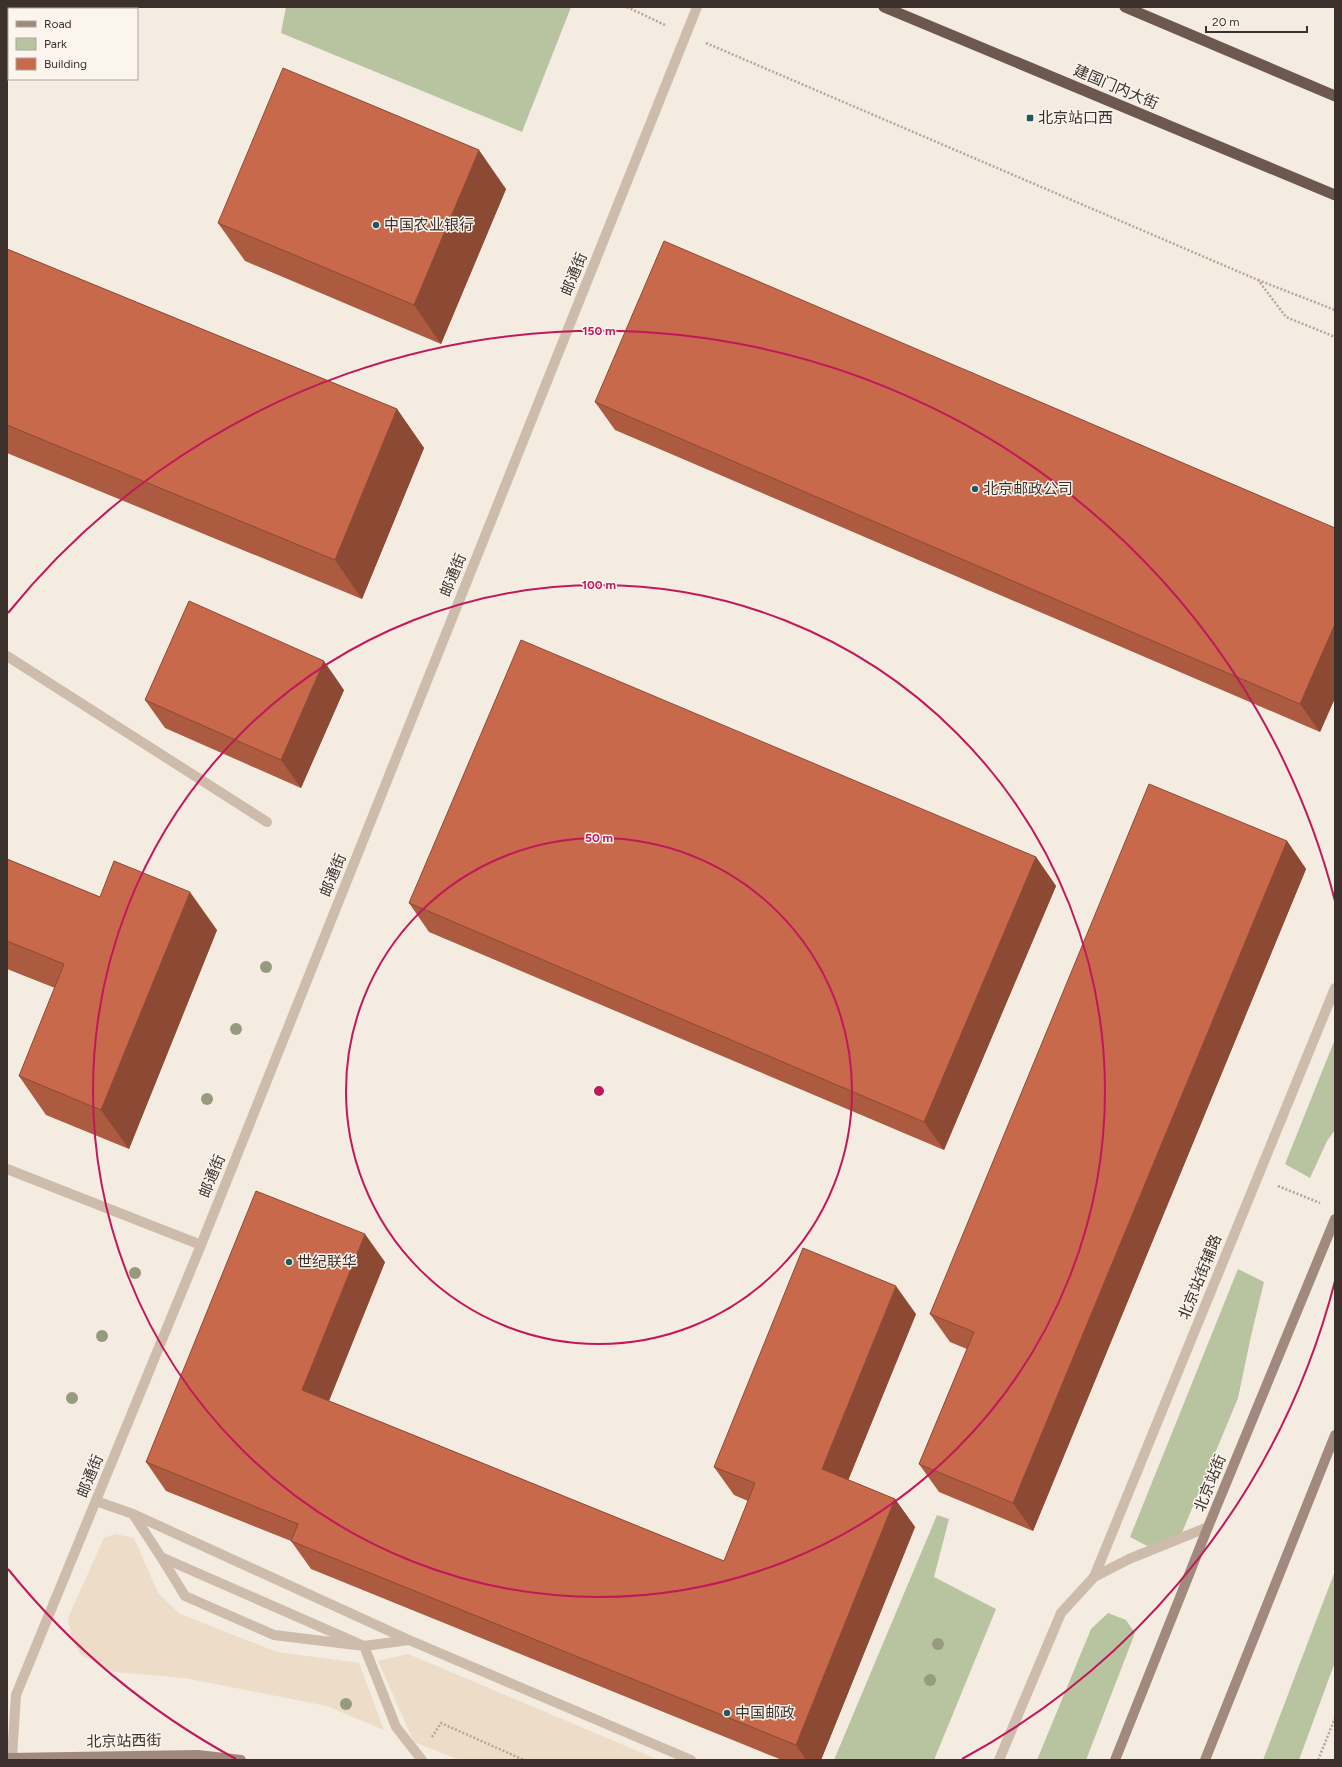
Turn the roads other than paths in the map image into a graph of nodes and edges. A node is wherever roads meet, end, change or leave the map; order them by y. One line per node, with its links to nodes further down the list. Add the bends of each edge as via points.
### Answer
1 (697, 7): 11 (street, 邮通街)
2 (884, 7): 5 (highway, 建国门内大街)
3 (1125, 7): 4 (highway)
4 (1335, 96)
5 (1335, 195)
6 (7, 656): 7 (street)
7 (267, 822)
8 (1335, 988): 17 (street, 北京站街辅路)
9 (7, 1169): 11 (street)
10 (1335, 1219): 15 (main road, 北京站街)
11 (201, 1245): 13 (street, 邮通街)
12 (1335, 1435): 26 (main road)
13 (96, 1501): 14 (street); 20 (street, 邮通街, via 16,1695)
14 (133, 1514): 16 (street); 18 (street)
15 (1208, 1527): 17 (street, via 1129,1559); 25 (main road, 北京站街)
16 (161, 1557): 19 (street); 19 (street, via 185,1596 274,1635)
17 (1094, 1577): 24 (street, via 1061,1613)
18 (408, 1640): 19 (street); 23 (street)
19 (364, 1646): 22 (street, via 396,1727)
20 (9, 1758): 21 (main road, 北京站西街, via 198,1755)
21 (241, 1760)
22 (422, 1760)
23 (691, 1760)
24 (999, 1760)
25 (1115, 1760)
26 (1205, 1760)

